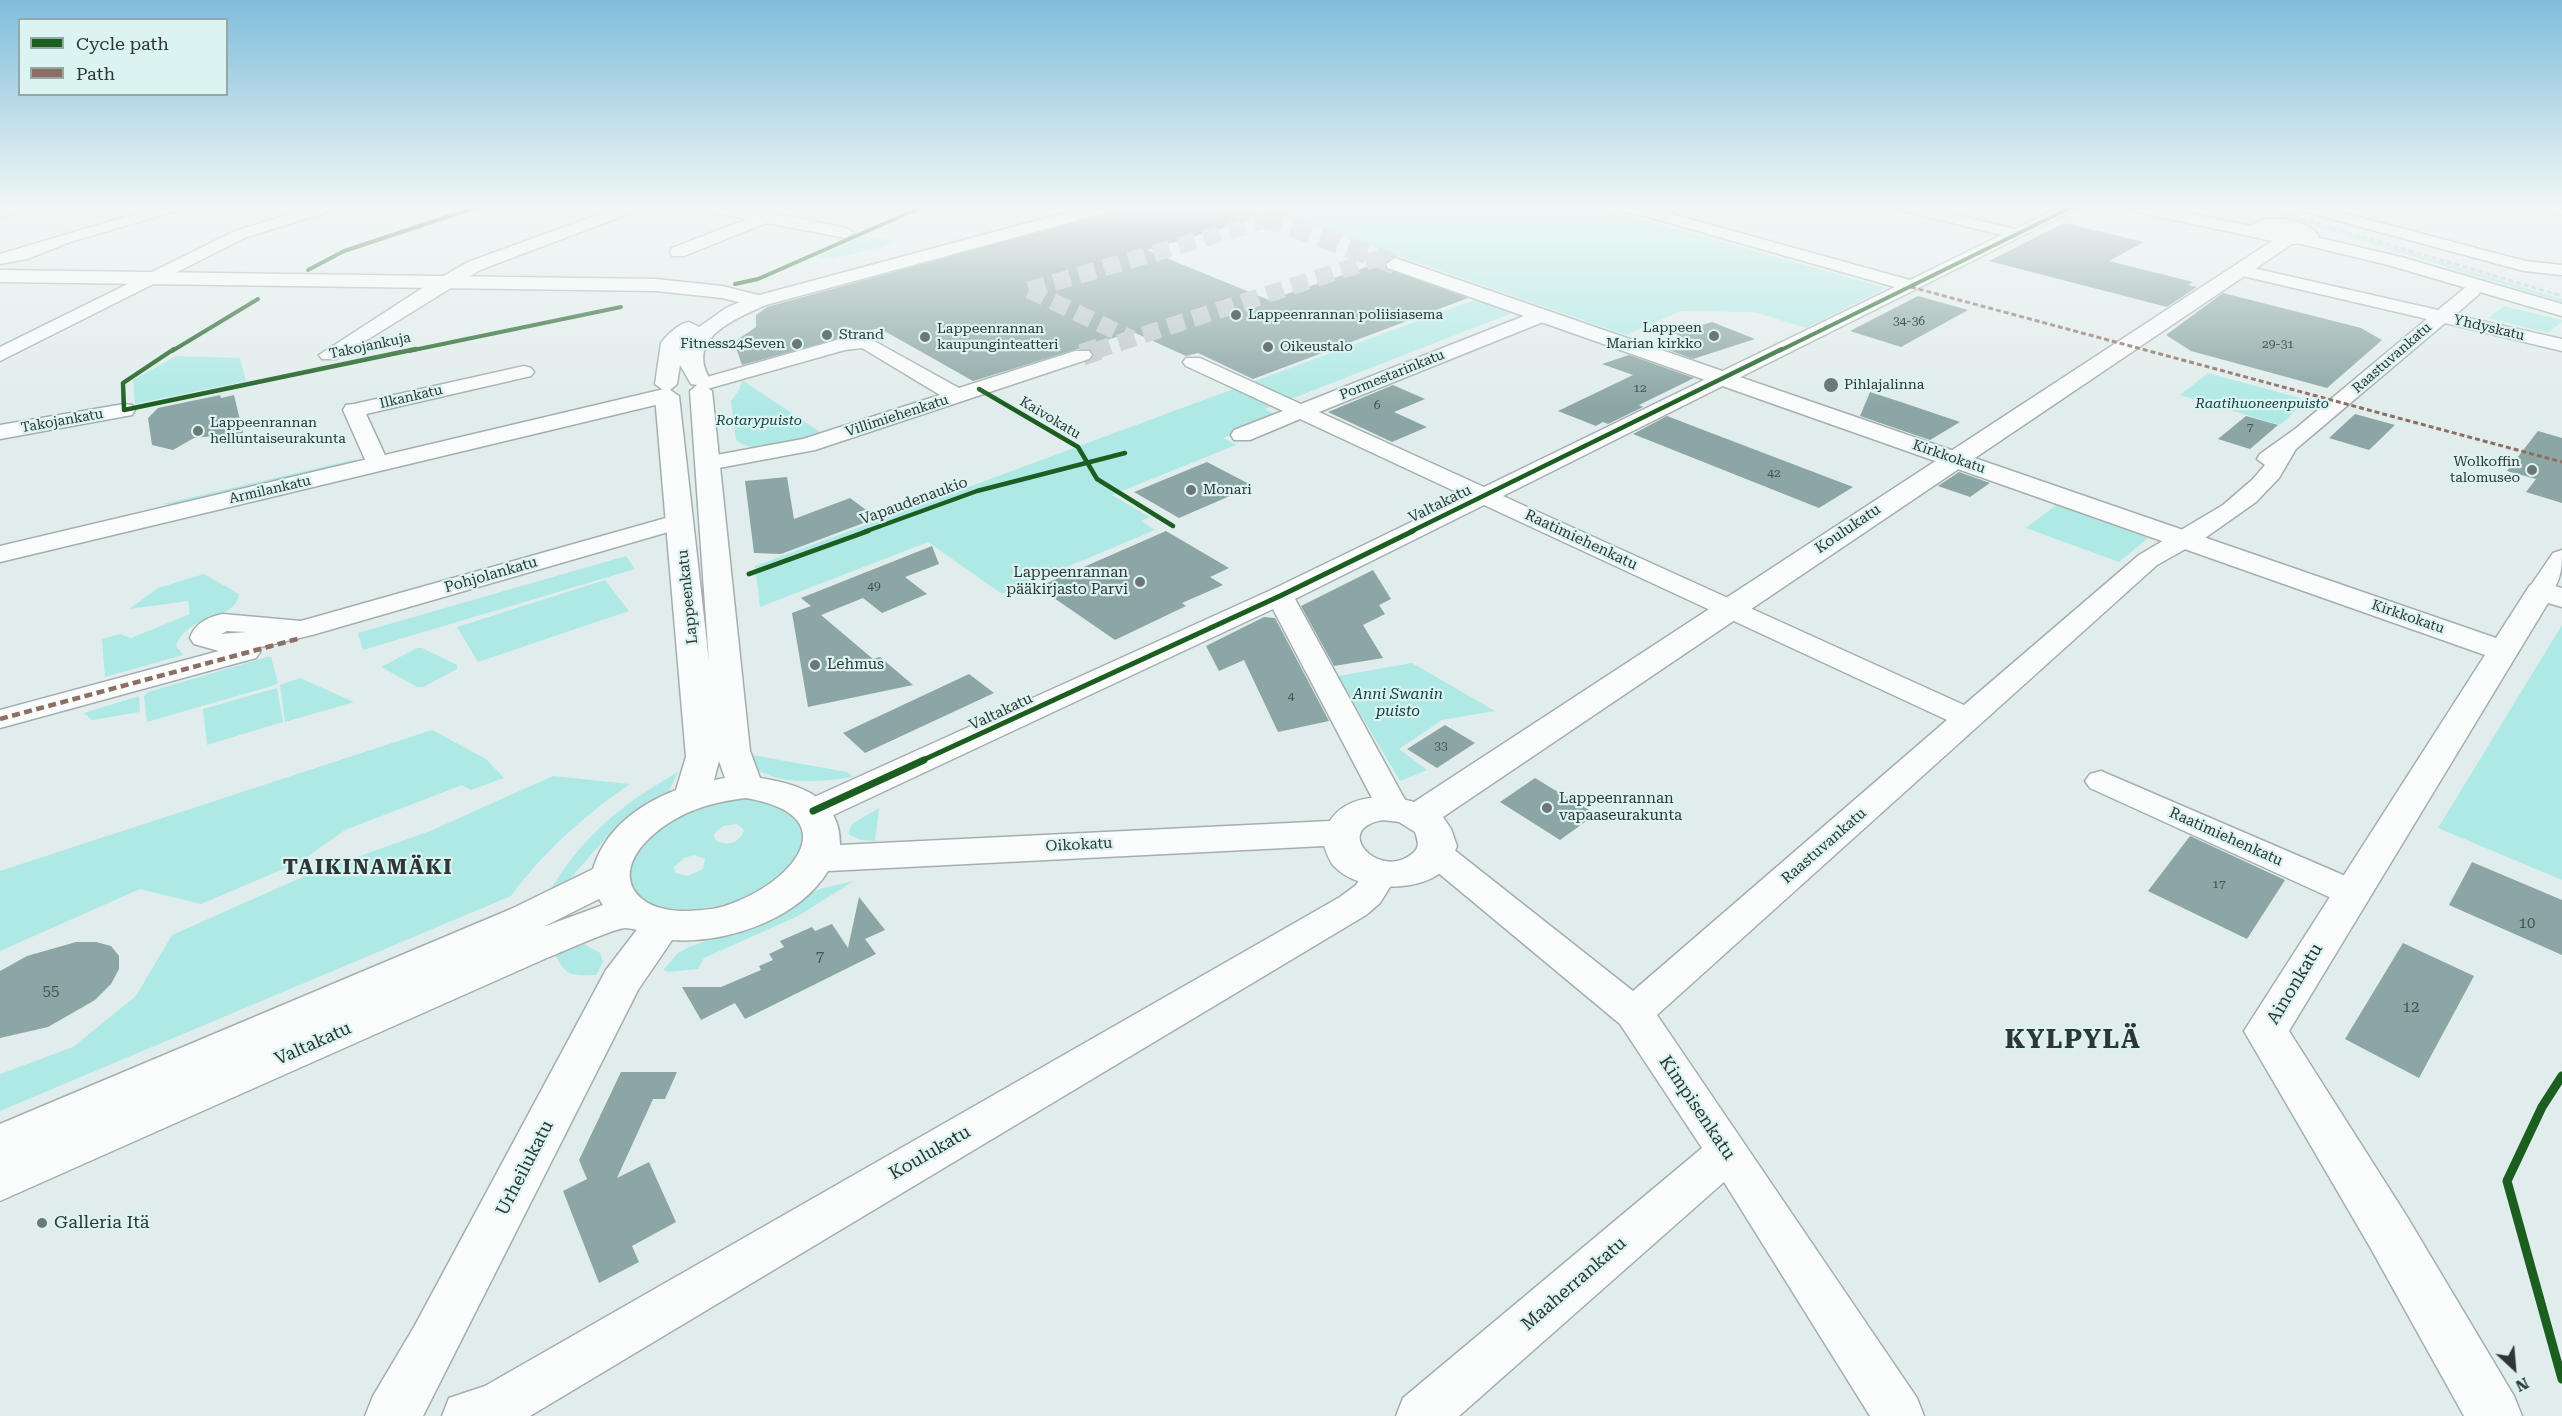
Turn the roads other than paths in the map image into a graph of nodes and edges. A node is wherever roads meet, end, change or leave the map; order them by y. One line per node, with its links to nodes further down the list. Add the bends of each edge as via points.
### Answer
1 (163, 273): 13 (street)
2 (462, 273): 16 (street)
3 (836, 273): 19 (main road, Lappeenkatu)
4 (845, 273): 19 (main road, Lappeenkatu)
5 (1420, 273): 22 (main road, Kirkkokatu)
6 (1866, 273): 17 (street)
7 (1938, 273): 17 (street, Valtakatu)
8 (2235, 273): 38 (main road, Koulukatu)
9 (2253, 273): 23 (street, Yhdyskatu)
10 (2435, 273): 21 (main road)
11 (2457, 273): 20 (main road)
12 (0, 276): 13 (main road)
13 (143, 283): 14 (main road); 15 (main road); 25 (street)
14 (264, 284): 16 (main road, via 323,280); 16 (main road, via 304,290)
15 (0, 285)
16 (438, 286): 19 (main road); 26 (street)
17 (1912, 286): 30 (street, Valtakatu)
18 (2472, 291): 23 (street, Raastuvankatu)
19 (742, 299): 31 (main road, Lappeenkatu, via 692,346 693,372); 32 (main road, Lappeenkatu, via 696,321 672,344)
20 (2562, 306)
21 (2562, 310)
22 (1541, 316): 30 (main road, Kirkkokatu); 35 (street, Pormestarinkatu)
23 (2440, 316): 24 (street, Yhdyskatu); 43 (street, Raastuvankatu, via 2285,449 2271,474 2229,512)
24 (2562, 345)
25 (0, 355)
26 (329, 355)
27 (1082, 355): 33 (street, Villimiehenkatu)
28 (1193, 362): 35 (street, Raatimiehenkatu)
29 (524, 372): 40 (street, Ilkankatu, via 354,410)
30 (1724, 379): 38 (main road, Kirkkokatu); 41 (street, Valtakatu)
31 (702, 385): 32 (main road, Armilankatu, via 685,396); 33 (street, via 844,344 865,342); 39 (main road, Lappeenkatu)
32 (664, 391): 40 (main road, Armilankatu); 42 (main road, Lappeenkatu)
33 (957, 396): 39 (street, Villimiehenkatu, via 807,445)
34 (124, 410): 36 (street, Takojankatu)
35 (1300, 412): 37 (street, Pormestarinkatu); 41 (street, Raatimiehenkatu)
36 (0, 432)
37 (1242, 435)
38 (1954, 459): 43 (main road, Kirkkokatu); 47 (main road, Koulukatu)
39 (708, 463): 52 (main road, Lappeenkatu, via 733,751)
40 (378, 464): 44 (main road, Armilankatu)
41 (1485, 496): 46 (street, Valtakatu); 47 (street, Raatimiehenkatu)
42 (680, 521): 49 (street, Pohjolankatu); 53 (main road, Lappeenkatu, via 703,757)
43 (2185, 540): 48 (main road, Kirkkokatu); 50 (street, Raastuvankatu, via 2167,567 2068,656 2014,680)
44 (0, 554)
45 (2555, 582): 48 (main road, Ainonkatu)
46 (1280, 596): 54 (street, Valtakatu); 55 (street)
47 (1729, 609): 50 (street, Raatimiehenkatu); 55 (main road, Koulukatu)
48 (2504, 651): 60 (main road, Ainonkatu)
49 (0, 719)
50 (1969, 719): 62 (street, Raastuvankatu)
51 (2101, 781): 60 (street, Raatimiehenkatu)
52 (746, 787): 53 (main road); 54 (main road, via 786,793 802,800)
53 (692, 797): 61 (main road, via 648,819 619,850)
54 (813, 811): 58 (main road, via 822,831)
55 (1406, 812): 56 (main road, via 1361,813); 57 (main road, via 1431,826 1437,835)
56 (1341, 833): 58 (main road, Oikokatu); 59 (main road, via 1346,856)
57 (1436, 853): 59 (main road, via 1414,871); 62 (street, Kimpisenkatu)
58 (816, 859): 61 (main road, via 789,889 751,912 706,924)
59 (1381, 874): 67 (street, Koulukatu, via 1368,894 1353,906 494,1409)
60 (2352, 893): 70 (main road, Ainonkatu, via 2266,1031 2388,1231)
61 (633, 904): 63 (main road, Valtakatu, via 525,918); 65 (main road, Valtakatu); 66 (main road, Urheilukatu, via 621,981)
62 (1634, 1014): 64 (street, Kimpisenkatu)
63 (0, 1145)
64 (1728, 1152): 68 (street, Maaherrankatu); 69 (street, Kimpisenkatu)
65 (0, 1180)
66 (393, 1416)
67 (467, 1416)
68 (1420, 1416)
69 (1899, 1416)
70 (2494, 1416)

